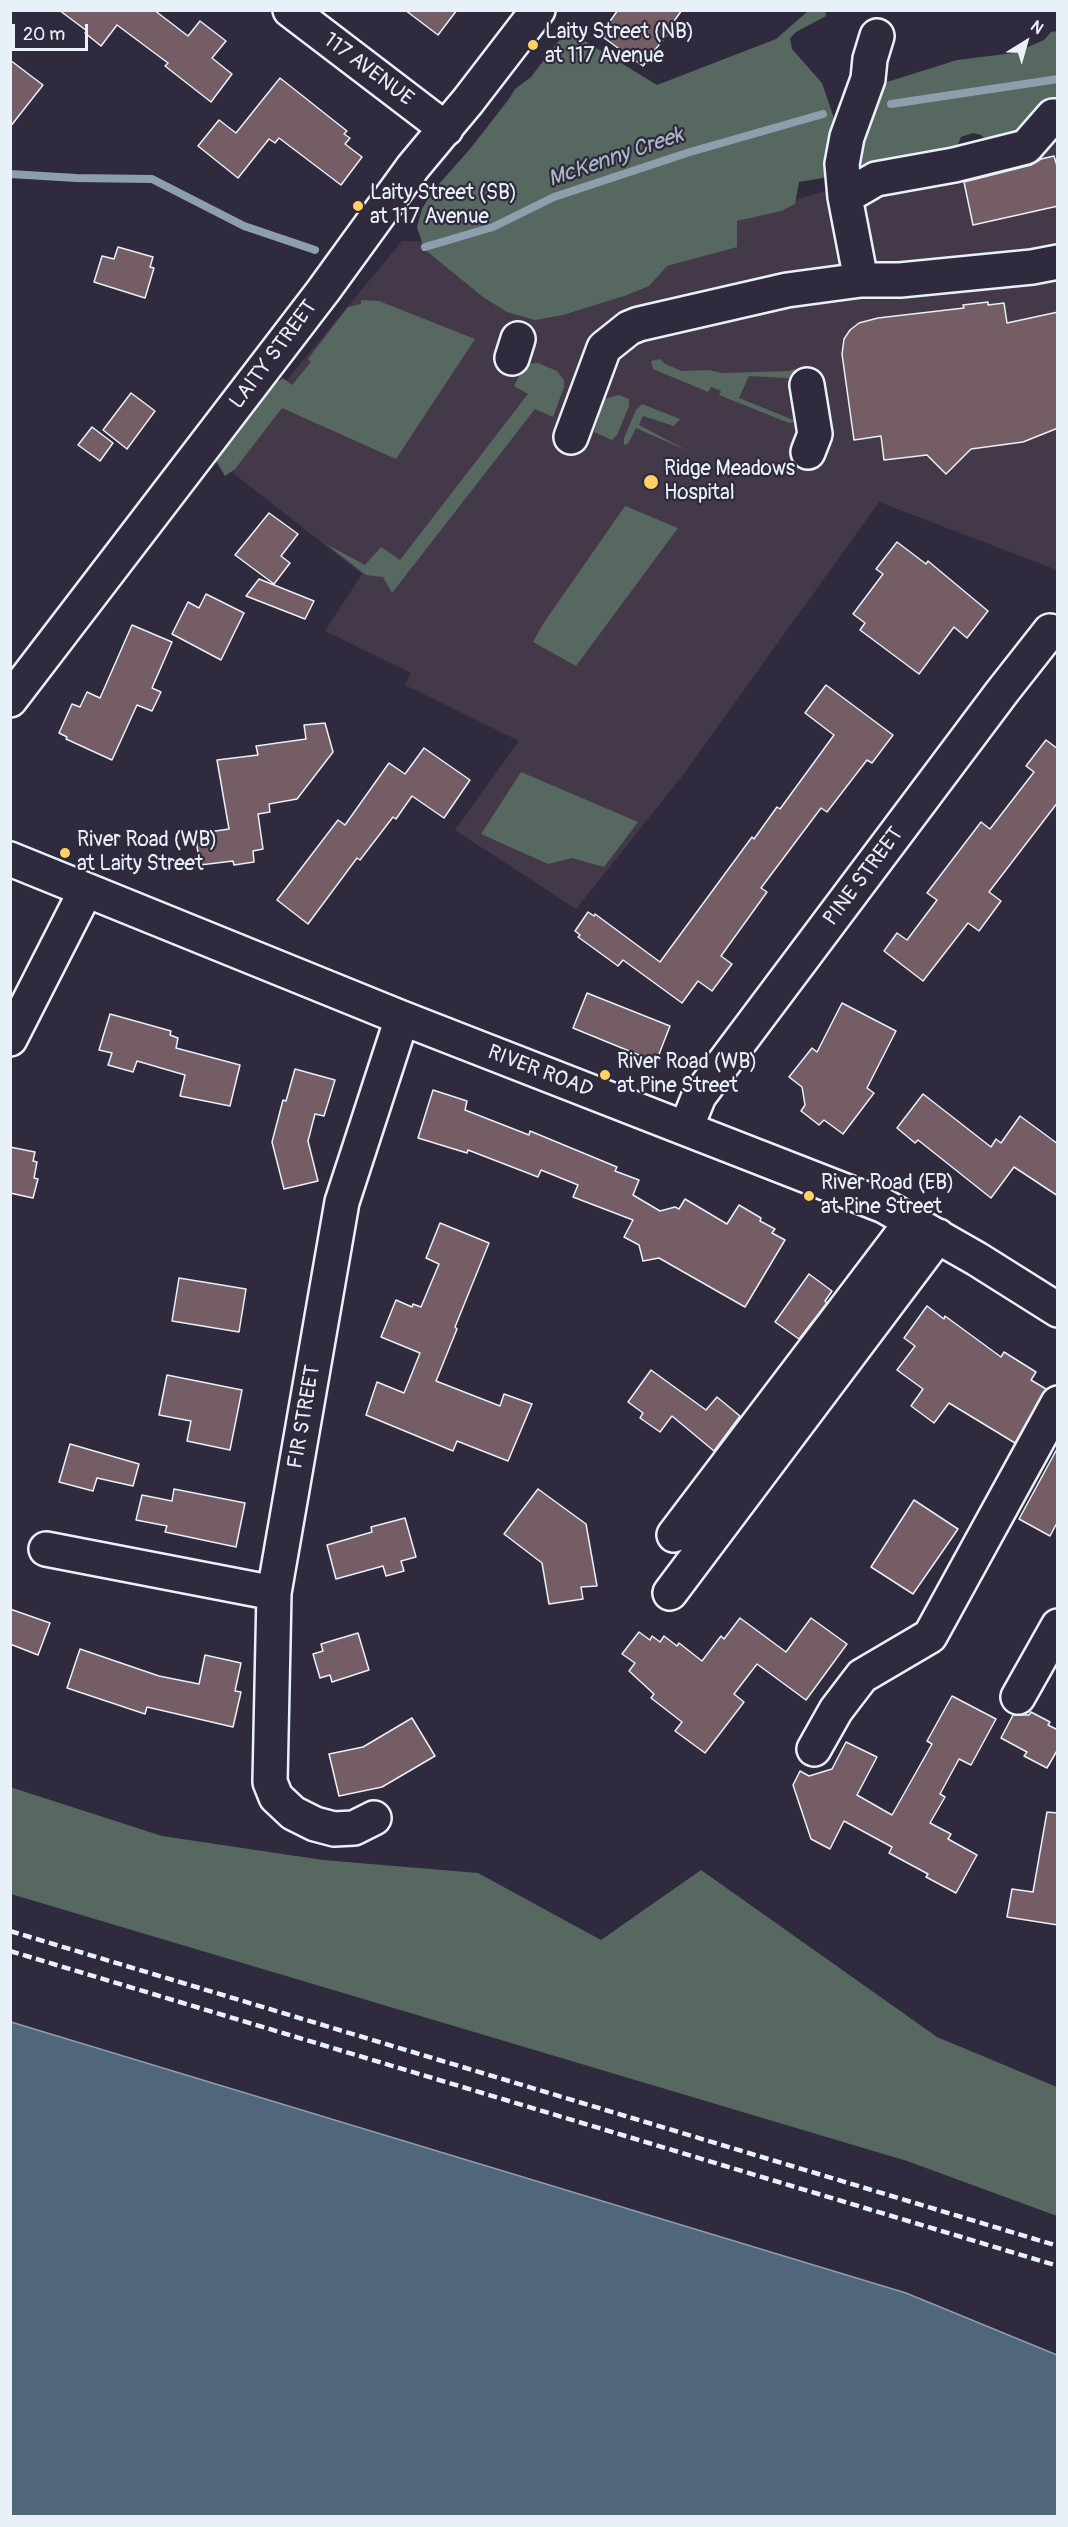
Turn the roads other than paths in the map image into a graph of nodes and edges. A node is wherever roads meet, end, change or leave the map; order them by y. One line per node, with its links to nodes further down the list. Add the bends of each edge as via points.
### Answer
1 (290, 10): 5 (street, 117 AVENUE)
2 (538, 10): 5 (street, LAITY STREET)
3 (877, 36): 6 (street, via 868,80 844,150)
4 (1058, 116): 6 (street, via 1053,116 1026,147 876,179)
5 (446, 129): 13 (street, LAITY STREET, via 413,167)
6 (845, 197): 8 (street)
7 (1058, 262): 8 (street, via 900,280)
8 (861, 280): 10 (street, via 756,296 629,328 604,348)
9 (807, 385): 11 (street, via 815,434)
10 (571, 437)
11 (808, 452)
12 (1050, 631): 18 (street, PINE STREET, via 699,1096)
13 (10, 700)
14 (10, 859): 15 (street, RIVER ROAD)
15 (86, 890): 16 (street, RIVER ROAD); 17 (street)
16 (402, 1018): 18 (street, RIVER ROAD); 24 (street, FIR STREET, via 342,1202)
17 (10, 1039)
18 (686, 1128): 19 (street, RIVER ROAD, via 884,1206)
19 (925, 1228): 20 (street, RIVER ROAD); 22 (street); 25 (street)
20 (1058, 1310)
21 (1058, 1403): 28 (street, via 930,1636 862,1676 836,1710)
22 (674, 1535)
23 (46, 1549): 24 (street)
24 (274, 1593): 29 (street, FIR STREET, via 270,1782 276,1797 293,1813 334,1829 354,1828)
25 (670, 1593)
26 (1058, 1626): 27 (street)
27 (1018, 1697)
28 (814, 1749)
29 (374, 1818)

